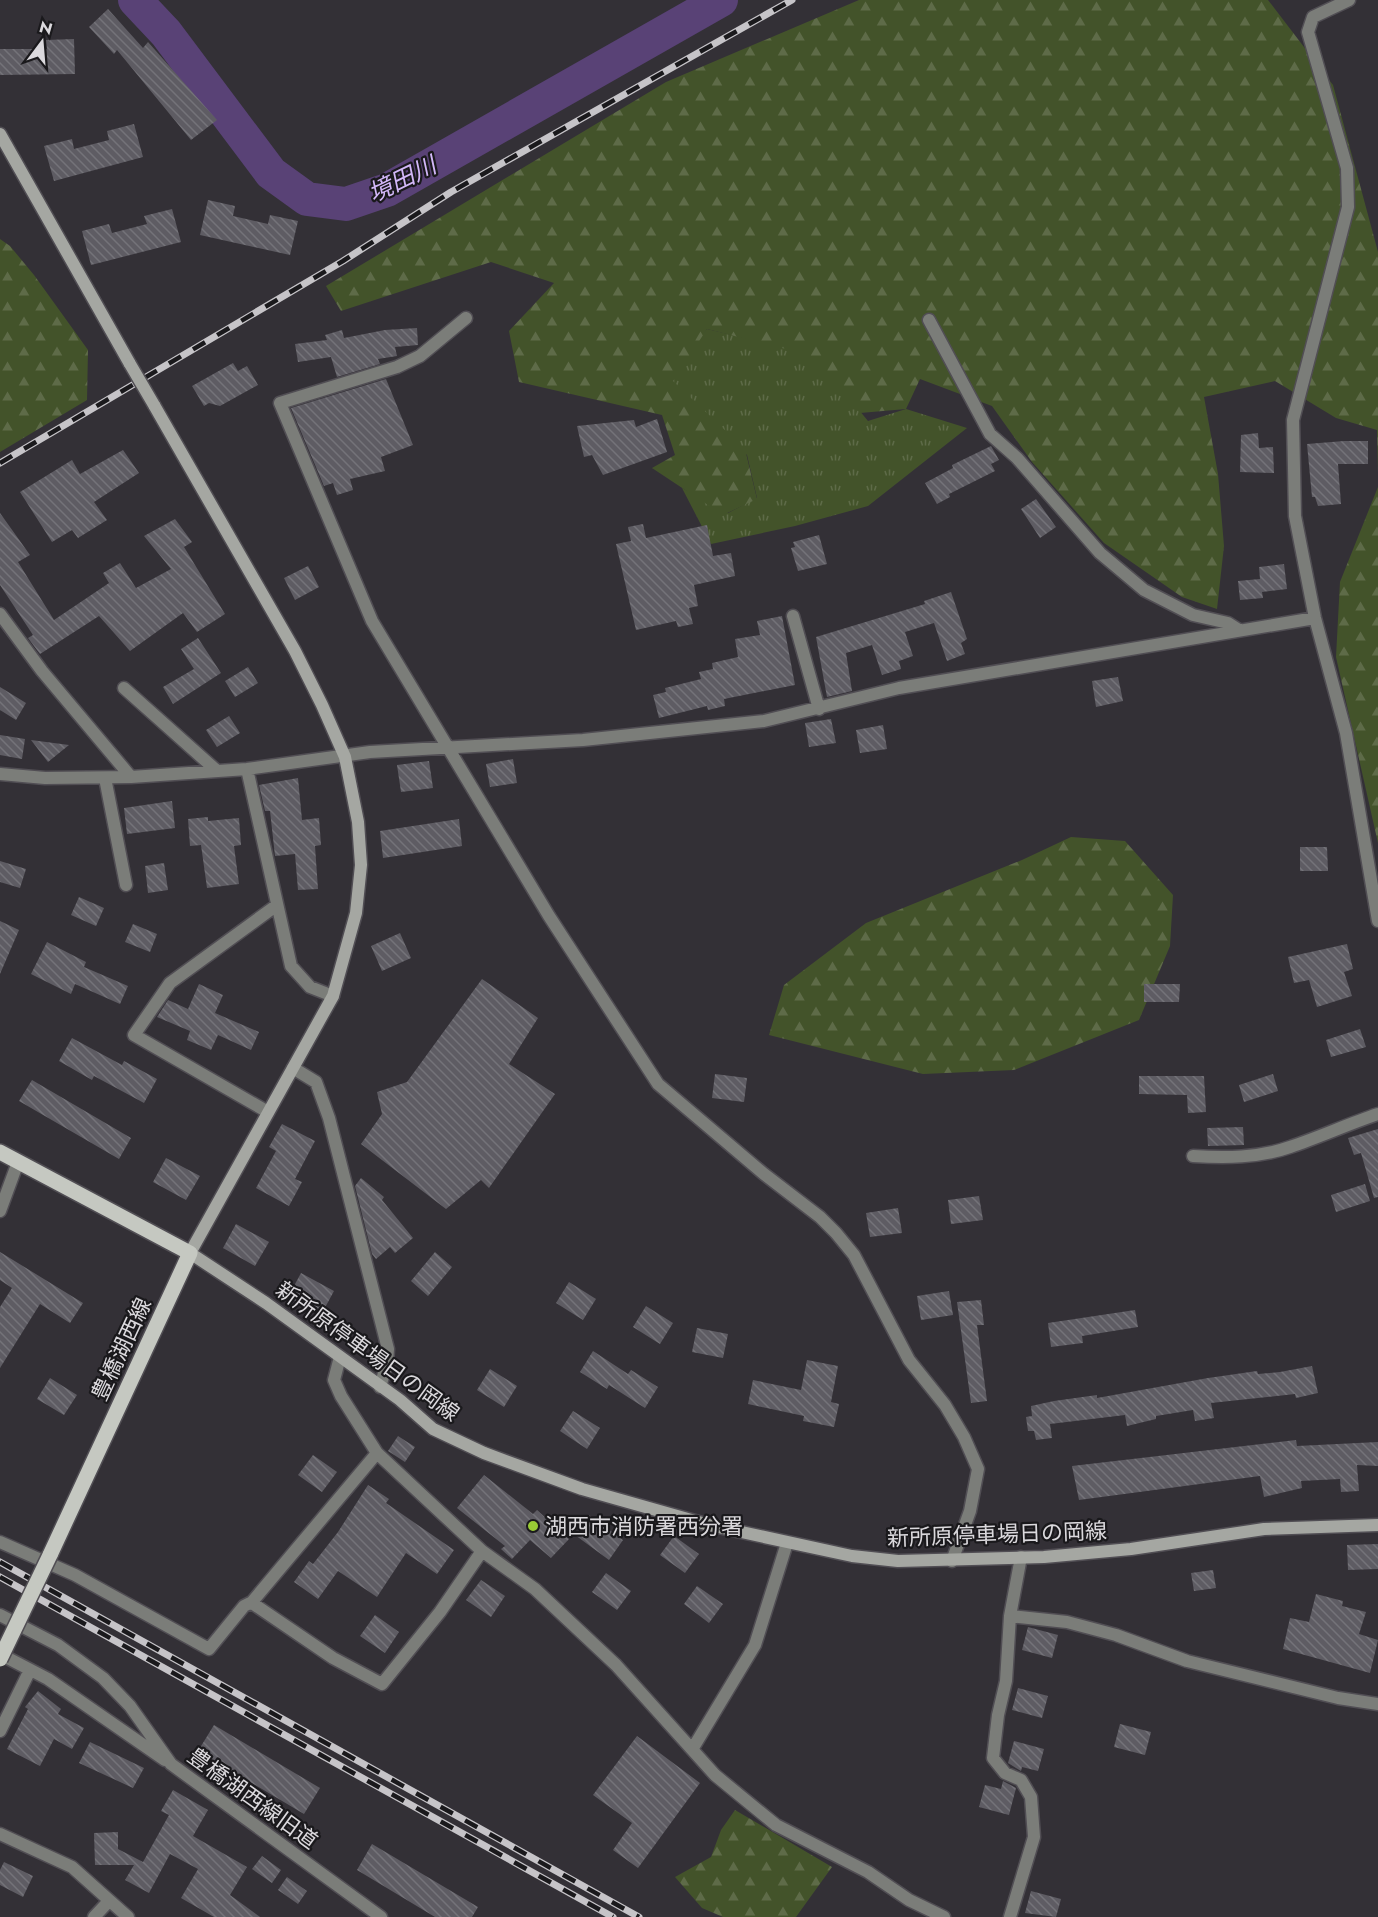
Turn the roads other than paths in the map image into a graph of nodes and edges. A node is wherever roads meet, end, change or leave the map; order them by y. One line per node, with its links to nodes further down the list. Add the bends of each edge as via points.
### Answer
1 (1348, 0): 7 (street, via 1313,17 1308,32 1347,168 1348,207 1293,420 1295,516)
2 (0, 134): 12 (main road, bridge, via 295,651)
3 (466, 318): 11 (street, via 420,356 397,367 280,403 372,621)
4 (929, 320): 8 (street, via 990,434 1017,458 1100,554 1144,590 1193,615 1228,623)
5 (0, 614): 16 (street, via 42,672)
6 (793, 616): 10 (street)
7 (1315, 618): 8 (street); 20 (street, via 1346,734)
8 (1239, 630): 10 (street, via 933,682)
9 (124, 688): 14 (street)
10 (819, 709): 11 (street, via 764,721 674,731)
11 (449, 750): 12 (street, via 370,752); 38 (street, via 549,916 658,1084 820,1217 854,1255 909,1360 945,1405 978,1469 970,1510)
12 (345, 757): 13 (street); 21 (main road, via 358,822 361,865 356,913)
13 (247, 769): 14 (street); 19 (street)
14 (216, 770): 16 (street)
15 (0, 774): 17 (street)
16 (131, 777): 17 (street)
17 (105, 778): 18 (street)
18 (126, 885)
19 (277, 905): 21 (street, via 291,966 310,987); 23 (street, via 170,983 134,1035)
20 (1378, 921)
21 (333, 996): 22 (main road)
22 (293, 1068): 23 (main road); 31 (street, via 316,1082 330,1118 388,1349)
23 (268, 1112): 29 (main road)
24 (1378, 1114): 26 (street, via 1289,1148 1233,1158)
25 (0, 1152): 27 (main road)
26 (1193, 1156)
27 (18, 1162): 28 (street); 29 (main road)
28 (0, 1211)
29 (190, 1253): 30 (main road, 新所原停車場日の岡線); 43 (main road, 豊橋湖西線, bridge)
30 (340, 1357): 31 (main road, 新所原停車場日の岡線); 32 (street, via 334,1380)
31 (380, 1387): 35 (main road, 新所原停車場日の岡線, via 433,1429 495,1457 582,1489 709,1526)
32 (377, 1453): 36 (street); 39 (street)
33 (1378, 1525): 37 (main road, 新所原停車場日の岡線, via 1264,1529 1131,1549)
34 (0, 1542): 39 (street, via 75,1575 209,1650 244,1606)
35 (787, 1543): 38 (main road, 新所原停車場日の岡線, via 898,1562); 47 (street, via 755,1645)
36 (482, 1551): 39 (street, via 440,1612 382,1684 333,1659); 47 (street, via 535,1589 584,1634)
37 (1022, 1557): 38 (main road, 新所原停車場日の岡線); 41 (street)
38 (952, 1561)
39 (252, 1603)
40 (0, 1616): 48 (street, 豊橋湖西線旧道, via 58,1645 103,1678 130,1706)
41 (1010, 1616): 45 (street, via 1067,1622 1187,1661); 55 (street, via 1006,1681 993,1758 1005,1773 1021,1780 1031,1797 1034,1837)
42 (0, 1654): 44 (street)
43 (0, 1659)
44 (30, 1670): 46 (street); 48 (street)
45 (1378, 1704)
46 (0, 1731)
47 (693, 1748): 54 (street, via 715,1775 776,1825)
48 (171, 1764): 53 (street, 豊橋湖西線旧道)
49 (0, 1834): 50 (street, via 72,1867)
50 (109, 1901): 51 (street); 52 (street)
51 (94, 1917)
52 (128, 1917)
53 (381, 1917)
54 (944, 1917)
55 (1010, 1917)

